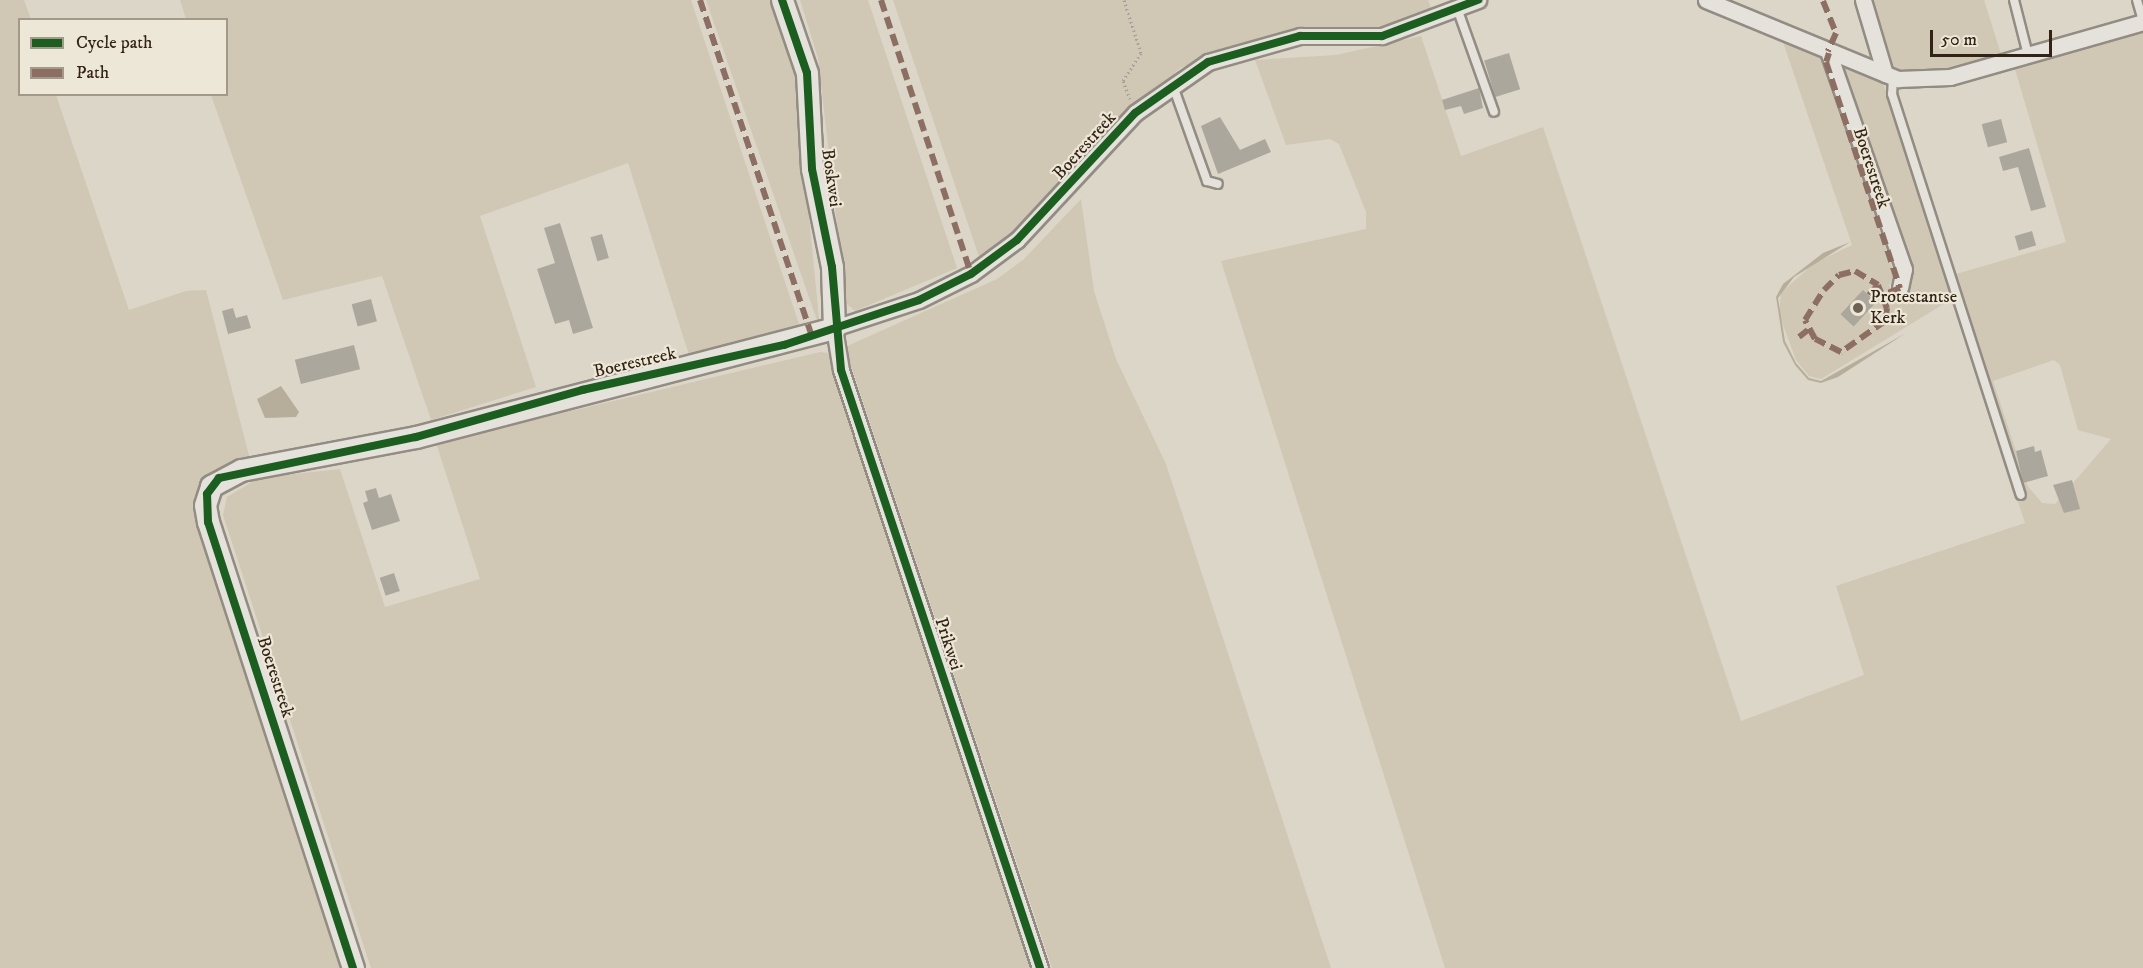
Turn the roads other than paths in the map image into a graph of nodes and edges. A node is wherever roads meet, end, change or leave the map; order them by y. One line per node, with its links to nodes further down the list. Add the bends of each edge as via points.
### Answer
1 (783, 0): 16 (street, Boskwei, via 807,74 812,169 832,267)
2 (1478, 0): 7 (street, Boerestreek)
3 (1706, 0): 9 (street)
4 (1863, 0): 11 (street)
5 (2014, 0): 10 (lane)
6 (2137, 0): 8 (lane)
7 (1457, 8): 12 (street, Boerestreek, via 1382,36 1300,36 1251,46 1208,62); 13 (lane)
8 (2143, 22): 10 (street)
9 (1828, 51): 11 (street); 15 (street, Boerestreek, via 1904,270)
10 (2028, 55): 11 (street, via 1950,77)
11 (1889, 75): 17 (lane)
12 (1173, 84): 14 (lane, via 1207,181); 16 (street, Boerestreek, via 1135,113 1017,240 971,274 919,300)
13 (1494, 112)
14 (1218, 184)
15 (1900, 288)
16 (834, 328): 18 (street, Boerestreek, via 416,437 241,470 211,486 205,506 208,522); 19 (street, Prikwei, via 841,370)
17 (2021, 495)
18 (353, 968)
19 (1040, 968)

